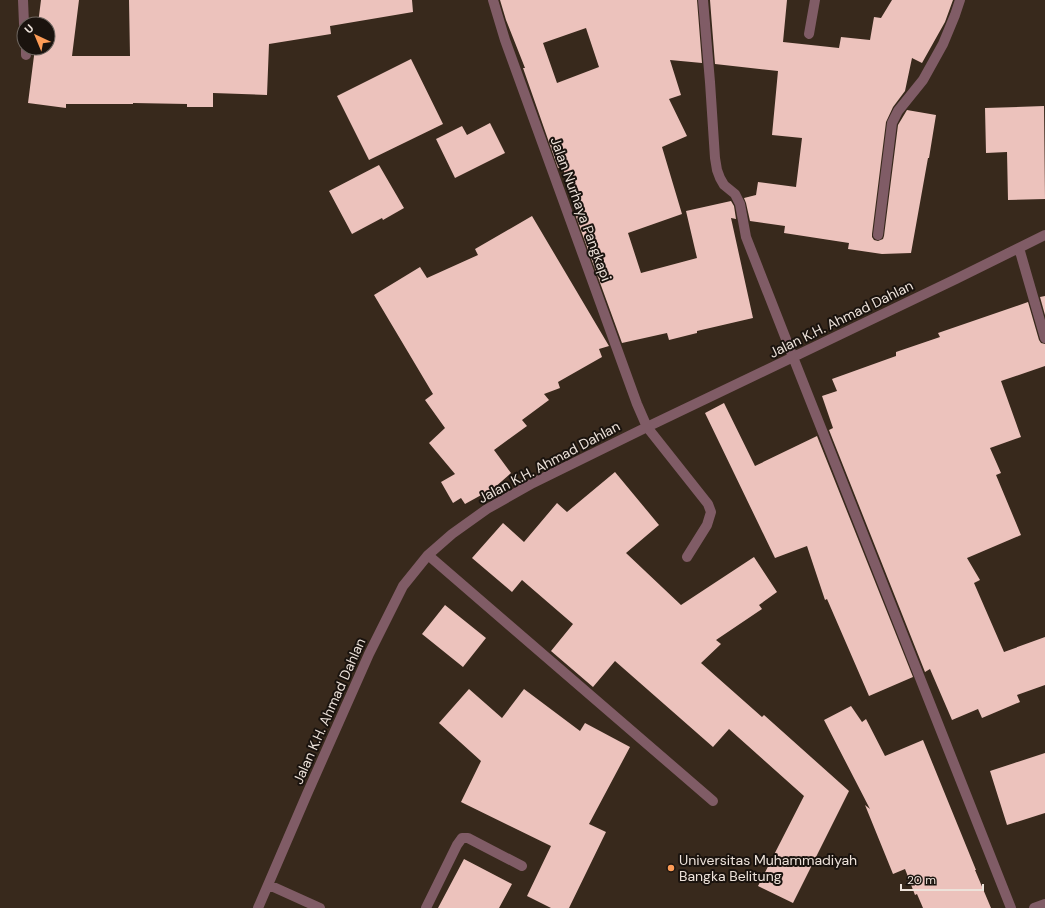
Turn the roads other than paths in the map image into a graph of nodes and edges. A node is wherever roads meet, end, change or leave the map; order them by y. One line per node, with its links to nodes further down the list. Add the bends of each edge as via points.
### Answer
1 (23, 0): 6 (street)
2 (493, 0): 13 (street, Jalan Nurhaya Pangkapi, via 536,126)
3 (703, 0): 12 (street, via 717,170 724,185 735,194 740,204 746,237)
4 (815, 0): 7 (street)
5 (960, 0): 8 (street, via 943,44 923,80 898,111 892,123)
6 (24, 16)
7 (809, 34)
8 (878, 235)
9 (1045, 235): 10 (street, Jalan K.H. Ahmad Dahlan)
10 (1019, 248): 11 (street); 12 (street, Jalan K.H. Ahmad Dahlan)
11 (1045, 338)
12 (793, 357): 13 (street, Jalan K.H. Ahmad Dahlan); 23 (street)
13 (647, 427): 14 (street, Jalan K.H. Ahmad Dahlan, via 533,483 488,509 452,534); 15 (street, Jalan Nurhaya Pangkapi, via 710,508 707,524)
14 (428, 555): 16 (street); 18 (street, Jalan K.H. Ahmad Dahlan, via 403,586 369,654)
15 (687, 557)
16 (713, 801)
17 (522, 866): 22 (street, via 468,838 462,838)
18 (269, 885): 20 (street, Jalan K.H. Ahmad Dahlan); 21 (street)
19 (1045, 904): 24 (street)
20 (258, 908)
21 (320, 908)
22 (426, 908)
23 (1011, 908)
24 (1034, 908)

